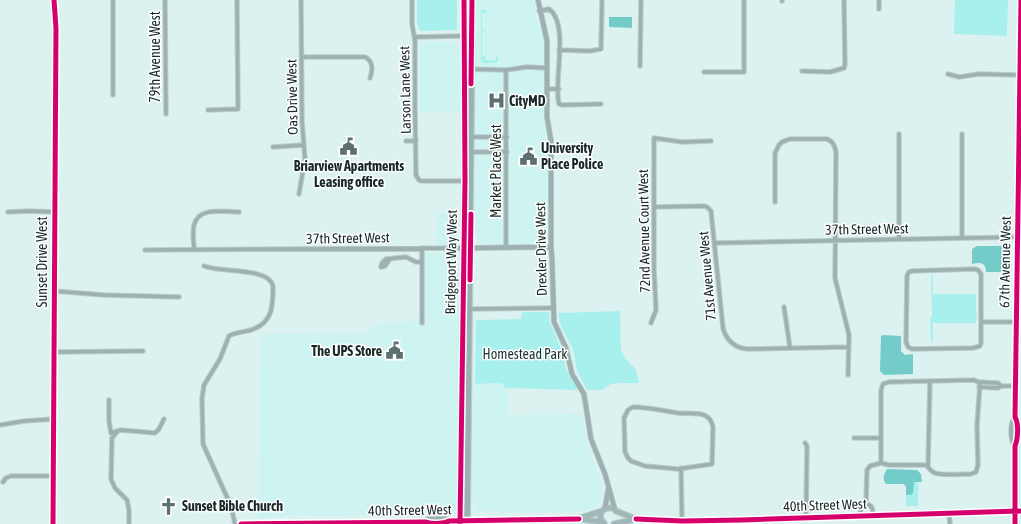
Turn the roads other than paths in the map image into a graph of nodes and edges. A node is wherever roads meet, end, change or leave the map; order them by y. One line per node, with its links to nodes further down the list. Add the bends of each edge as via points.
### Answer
1 (54, 0): 55 (street, Sunset Drive West)
2 (113, 0): 34 (street)
3 (166, 0): 38 (street, 79th Avenue West)
4 (237, 0): 37 (street, via 238,110)
5 (301, 0): 21 (street, Oas Drive West)
6 (412, 0): 19 (street, Larson Lane West)
7 (464, 0): 18 (main road, Bridgeport Way West)
8 (472, 0): 25 (main road, Bridgeport Way West)
9 (538, 0): 17 (street, Drexler Drive West)
10 (602, 0): 20 (street, via 601,49)
11 (641, 0): 22 (street)
12 (744, 0): 28 (street, via 744,72)
13 (844, 0): 27 (street, via 844,68 830,72)
14 (879, 0): 16 (street)
15 (1020, 0): 30 (street, 67th Avenue West)
16 (879, 9)
17 (539, 11): 20 (street, via 549,9 553,12 559,29); 23 (street, Drexler Drive West, via 546,35)
18 (464, 36): 19 (street); 24 (main road, Bridgeport Way West)
19 (415, 37): 44 (street, Larson Lane West)
20 (559, 50): 33 (street)
21 (302, 57): 31 (street, via 365,57 372,65); 46 (street, Oas Drive West)
22 (640, 66)
23 (547, 68): 26 (street); 32 (street, Drexler Drive West)
24 (464, 69): 25 (street); 50 (main road, Bridgeport Way West)
25 (471, 69): 26 (street); 41 (main road, Bridgeport Way West)
26 (506, 70): 42 (street, Market Place West)
27 (802, 71)
28 (704, 72)
29 (948, 74): 30 (street, via 959,77 979,74)
30 (1020, 75): 35 (street, 67th Avenue West)
31 (370, 78)
32 (547, 89): 33 (street); 62 (street, Drexler Drive West, via 547,117 551,141)
33 (558, 89): 36 (street, via 558,102 561,105)
34 (112, 96)
35 (1020, 99): 57 (street, 67th Avenue West)
36 (601, 104)
37 (208, 110)
38 (166, 114)
39 (899, 134): 59 (street)
40 (962, 134): 58 (street)
41 (471, 137): 42 (street); 48 (main road, Bridgeport Way West)
42 (507, 137): 49 (street, Market Place West)
43 (406, 141): 44 (street)
44 (416, 141): 50 (street, Larson Lane West, via 416,175 419,180)
45 (711, 141): 53 (street, 72nd Avenue Court West, via 682,142 654,138)
46 (304, 145): 47 (street); 51 (street, Oas Drive West, via 304,168)
47 (273, 147)
48 (471, 152): 49 (street); 65 (main road, Bridgeport Way West)
49 (507, 152): 66 (street, Market Place West)
50 (464, 181): 64 (main road, Bridgeport Way West)
51 (299, 194)
52 (775, 202): 60 (street, via 775,153 779,145 790,139 827,139 834,145 836,152)
53 (654, 207): 61 (street, 71st Avenue West, via 704,206 712,211); 80 (street, 72nd Avenue Court West, via 656,310)
54 (8, 212): 55 (street)
55 (55, 212): 72 (street, Sunset Drive West)
56 (239, 212): 68 (street, via 210,211 199,216 194,226)
57 (1019, 237): 58 (street, 37th Street West); 78 (street, 67th Avenue West)
58 (962, 238): 59 (street, 37th Street West)
59 (899, 239): 60 (street, 37th Street West)
60 (835, 241): 61 (street, 37th Street West); 81 (street, via 835,278 848,328)
61 (714, 242): 82 (street, 71st Avenue West, via 723,328 728,339 743,349)
62 (550, 246): 66 (street, 37th Street West); 75 (street, Drexler Drive West)
63 (422, 248): 64 (street, 37th Street West); 68 (street, 37th Street West); 70 (street)
64 (463, 248): 65 (street, 37th Street West); 116 (main road, Bridgeport Way West)
65 (471, 248): 66 (street, 37th Street West); 76 (main road, Bridgeport Way West)
66 (506, 248)
67 (145, 250): 68 (street, 37th Street West)
68 (194, 250)
69 (390, 259): 70 (street, via 406,257)
70 (422, 262): 79 (street)
71 (204, 266): 120 (street, via 215,270 256,273 270,279 273,284 271,309 265,323 230,336 203,389 203,444 229,502)
72 (54, 291): 73 (street); 84 (street, Sunset Drive West)
73 (179, 297)
74 (784, 307): 82 (street)
75 (553, 308): 76 (street); 102 (street, Drexler Drive West, via 554,322 566,348 572,374 584,394 591,439 604,469)
76 (470, 309): 115 (main road, Bridgeport Way West)
77 (982, 322): 77 (street, via 981,343 978,347 909,348 906,342 908,273 978,270 981,274); 78 (street)
78 (1016, 322): 88 (street, 67th Avenue West)
79 (422, 323)
80 (651, 323)
81 (849, 346): 82 (street); 85 (street)
82 (790, 348)
83 (143, 351): 84 (street)
84 (54, 352): 90 (street, Sunset Drive West)
85 (848, 375)
86 (930, 382): 87 (street, via 974,380); 95 (street, via 883,384); 98 (street)
87 (979, 384): 88 (street, via 998,388); 98 (street, via 976,472 934,473)
88 (1016, 386): 106 (street, 67th Avenue West)
89 (109, 400): 93 (street, via 109,429 111,433)
90 (54, 419): 92 (street, via 24,420); 100 (street, Sunset Drive West)
91 (164, 419): 93 (street, via 155,433 121,430)
92 (0, 425)
93 (116, 432): 119 (street, via 112,438 111,479 127,500)
94 (854, 438): 95 (street)
95 (881, 438): 97 (street)
96 (805, 443): 111 (street)
97 (882, 464): 98 (street); 103 (street, via 870,466 867,470)
98 (928, 466)
99 (681, 468): 99 (street, via 712,464 713,427 710,420 700,414 646,407 633,406 628,410 624,418 625,452 628,458 645,466); 114 (street)
100 (53, 476): 101 (street, via 10,476); 118 (street, Sunset Drive West)
101 (3, 482)
102 (608, 488): 104 (street, Drexler Drive West); 105 (street, Drexler Drive West)
103 (866, 504): 109 (street, via 872,506); 110 (street, via 861,506)
104 (604, 510): 105 (main road, 40th Street West, via 610,508); 112 (main road, 40th Street West); 117 (main road, via 600,516)
105 (616, 511): 113 (main road, 40th Street West); 122 (main road, via 618,518)
106 (1015, 511): 107 (main road, 40th Street West); 108 (main road, 40th Street West); 124 (street, 67th Avenue West)
107 (1021, 511)
108 (949, 513): 109 (main road, 40th Street West); 123 (street)
109 (873, 515): 110 (main road, 40th Street West)
110 (860, 516): 111 (main road, 40th Street West)
111 (806, 518): 114 (main road, 40th Street West)
112 (579, 519): 115 (main road, 40th Street West); 117 (main road, 40th Street West)
113 (636, 519): 114 (main road, 40th Street West); 122 (main road, 40th Street West)
114 (682, 521)
115 (467, 522): 116 (main road, 40th Street West)
116 (460, 523): 121 (street, 40th Street West, via 449,521)
117 (603, 523)
118 (53, 524)
119 (130, 524)
120 (234, 524)
121 (241, 524)
122 (614, 524)
123 (950, 524)
124 (1015, 524)

